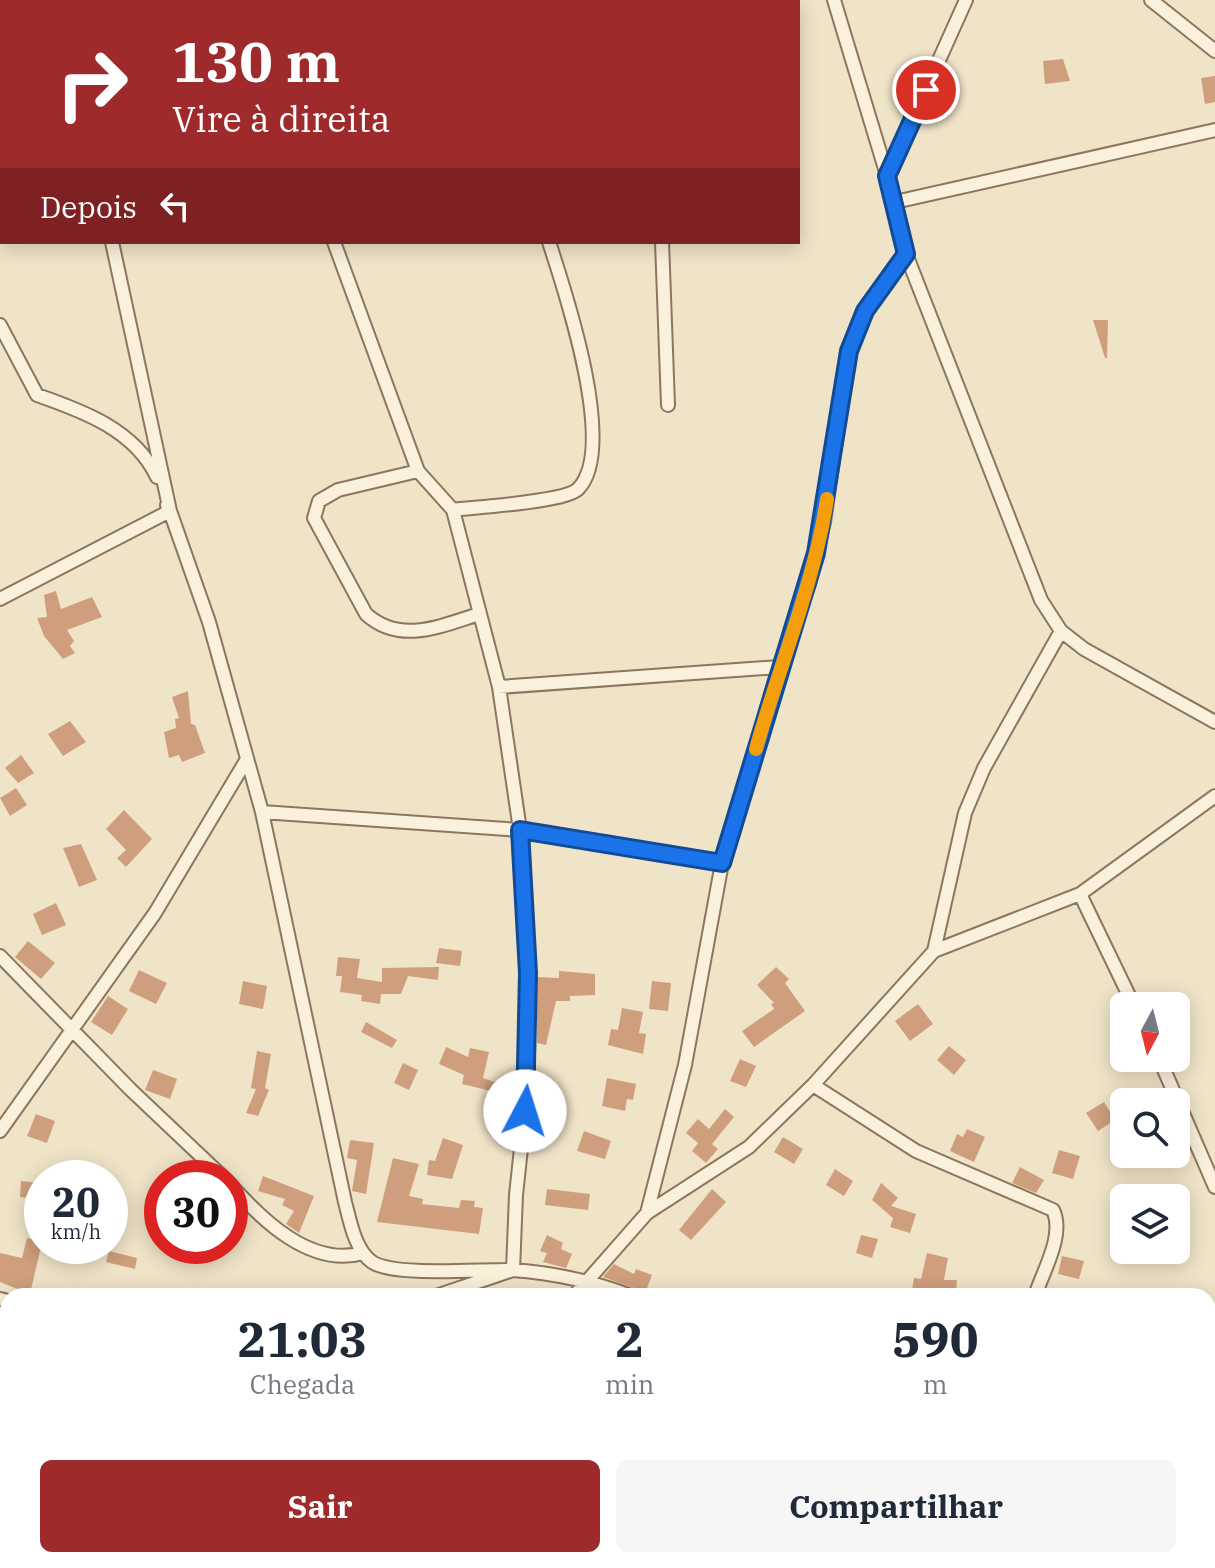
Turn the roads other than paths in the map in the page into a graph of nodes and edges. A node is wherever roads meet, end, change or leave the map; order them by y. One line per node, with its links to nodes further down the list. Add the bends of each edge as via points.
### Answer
1 (834, 0): 6 (street)
2 (966, 0): 6 (street)
3 (1151, 0): 4 (street)
4 (1215, 51)
5 (1215, 130): 7 (street)
6 (887, 176): 7 (street)
7 (895, 202): 12 (street)
8 (112, 244): 17 (street)
9 (335, 244): 15 (street)
10 (550, 244): 16 (street, via 584,363 594,431 588,473 578,490 559,499)
11 (662, 244): 14 (street)
12 (906, 254): 20 (street, via 1041,600); 21 (street, via 865,311 849,351 824,522 809,584)
13 (0, 325): 17 (street, via 37,395 85,412 139,447)
14 (668, 405)
15 (418, 471): 16 (street); 19 (street, via 326,496 314,508 314,518 366,614 377,624 408,632 429,630)
16 (453, 510): 19 (street)
17 (170, 511): 18 (street); 24 (street, via 209,622)
18 (0, 599)
19 (479, 614): 22 (street)
20 (1061, 631): 23 (street, via 1107,665); 30 (street, via 984,768 965,813)
21 (779, 667): 22 (street); 28 (street)
22 (499, 687): 27 (street)
23 (1215, 722)
24 (247, 759): 26 (street); 33 (street, via 155,913)
25 (1215, 796): 29 (street)
26 (262, 812): 27 (street); 41 (street, via 345,1202)
27 (520, 830): 28 (street); 42 (street, via 528,1083)
28 (722, 863): 40 (street, via 685,1065)
29 (1080, 894): 30 (street); 32 (street)
30 (934, 951): 35 (street)
31 (0, 956): 33 (street)
32 (1127, 992)
33 (73, 1031): 36 (street); 37 (street)
34 (1165, 1072): 38 (street)
35 (813, 1085): 40 (street, via 749,1147); 47 (street, via 916,1151 1053,1210 1056,1234)
36 (0, 1131)
37 (206, 1160)
38 (1215, 1187)
39 (248, 1202): 41 (street, via 277,1230 330,1257)
40 (647, 1213): 43 (street)
41 (363, 1253): 42 (street, via 374,1264 398,1270)
42 (513, 1270): 43 (street); 44 (street)
43 (586, 1279): 45 (street); 46 (street)
44 (460, 1288)
45 (580, 1288)
46 (610, 1288)
47 (1038, 1288)

